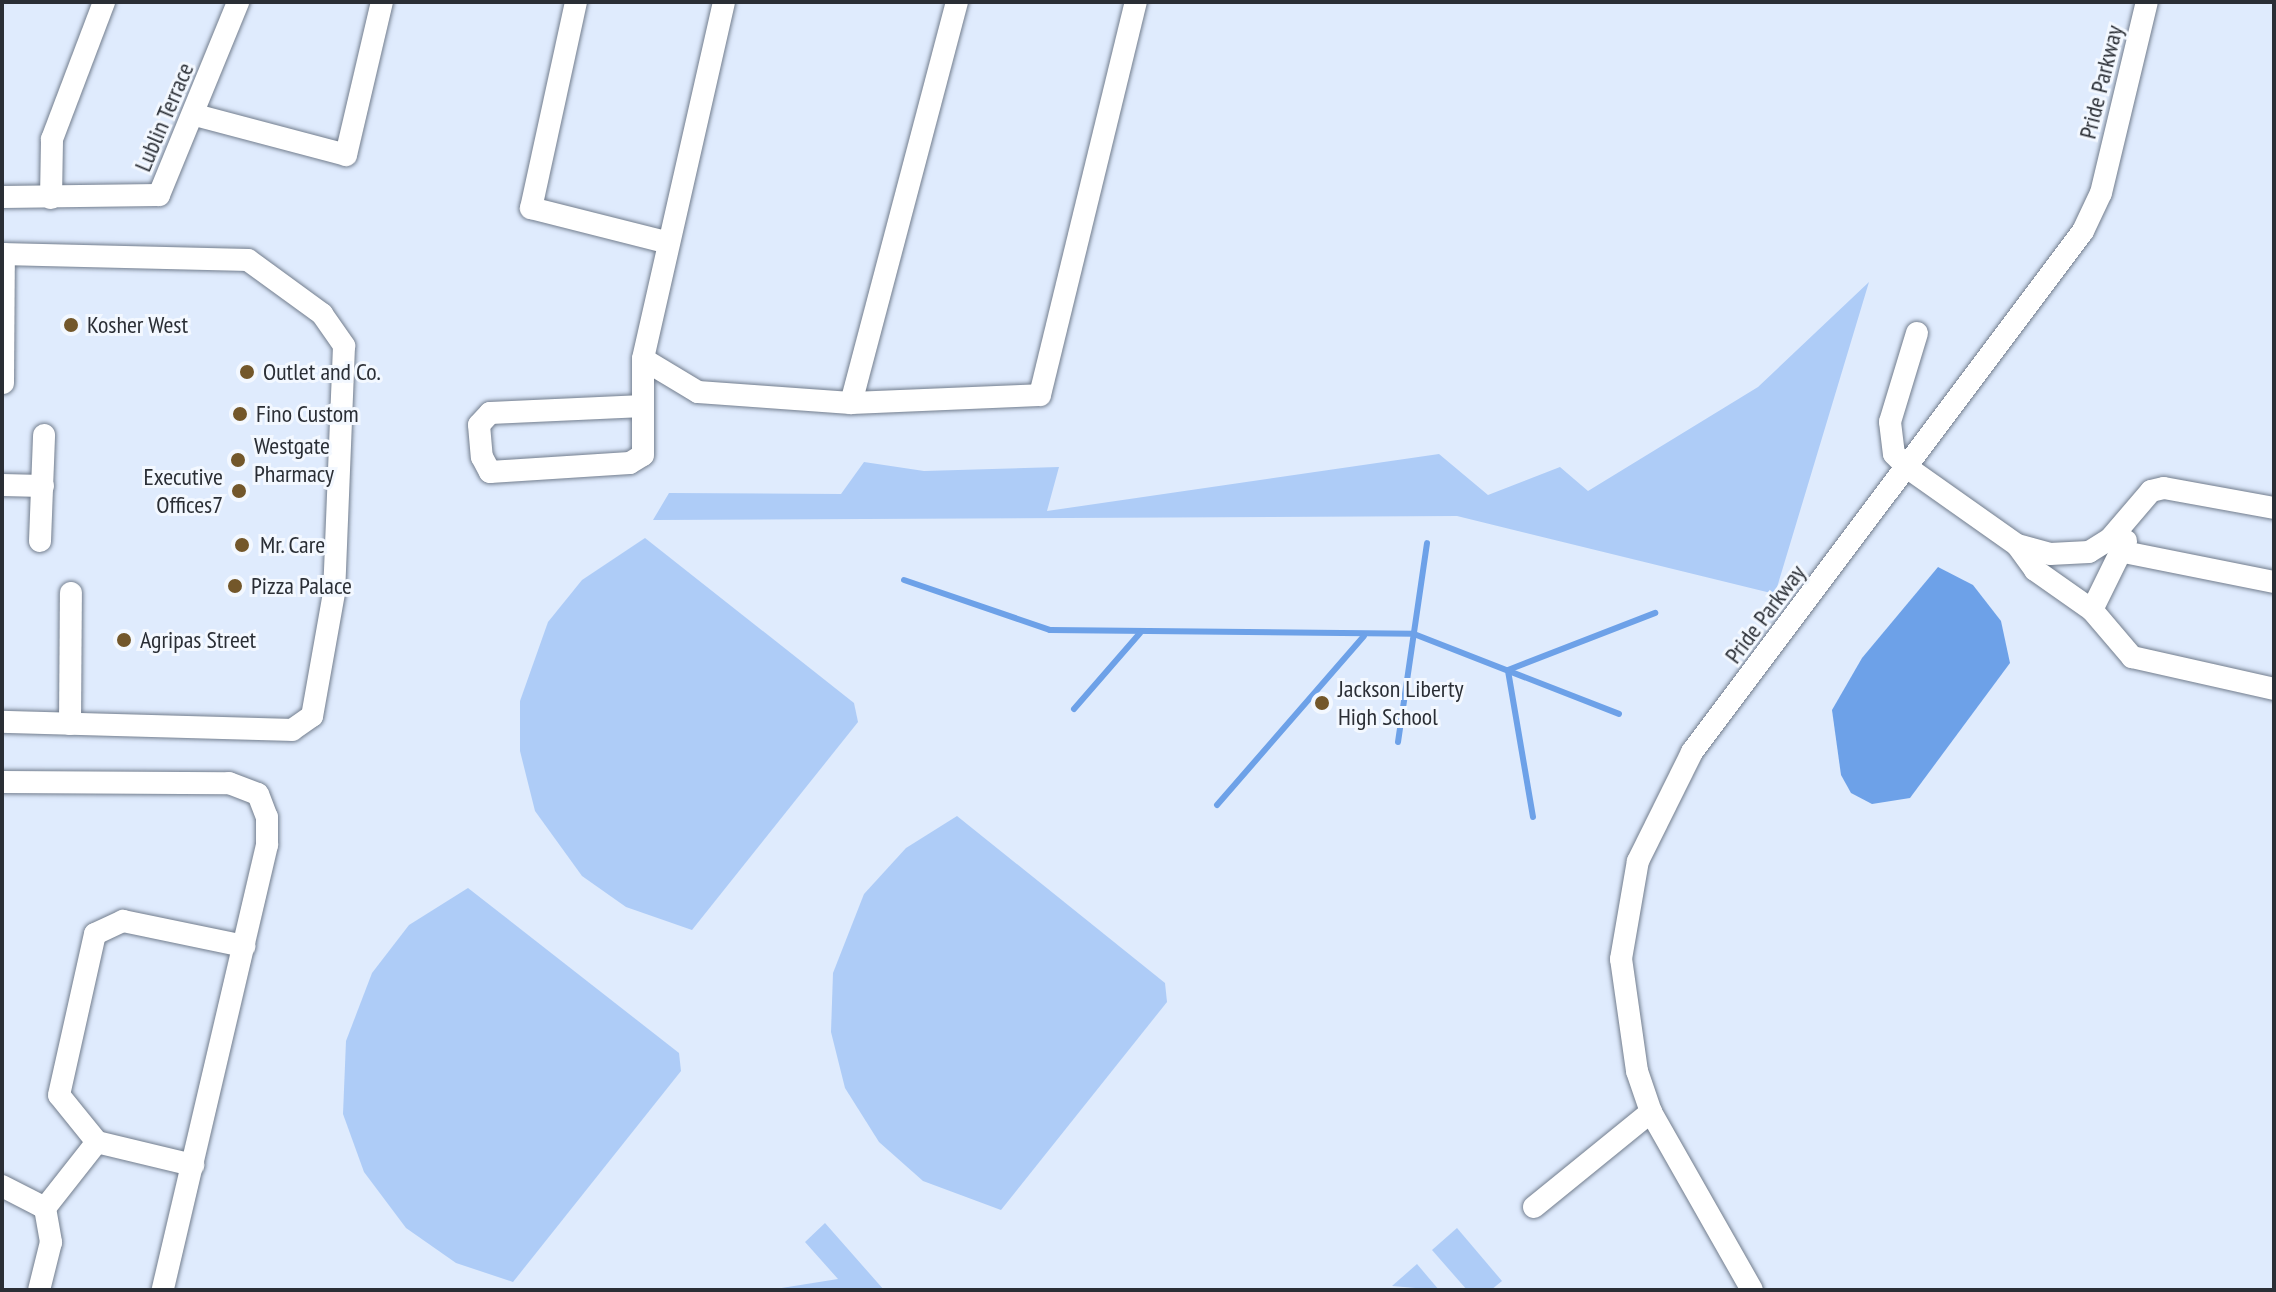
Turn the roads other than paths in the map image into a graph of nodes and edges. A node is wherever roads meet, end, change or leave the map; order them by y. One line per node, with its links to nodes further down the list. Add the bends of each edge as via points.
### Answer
1 (104, 2): 11 (street, via 52,139)
2 (238, 2): 9 (street, Lublin Terrace)
3 (382, 2): 9 (street, via 346,155)
4 (576, 2): 12 (street, via 531,208)
5 (724, 2): 12 (street)
6 (957, 2): 17 (street)
7 (1136, 2): 17 (street, via 1040,395)
8 (2147, 2): 20 (street, Pride Parkway, via 2093,215)
9 (195, 115): 11 (street, Lublin Terrace, via 159,195)
10 (2, 197): 11 (street, Lublin Terrace)
11 (51, 198)
12 (669, 243): 15 (street)
13 (3, 254): 16 (street); 33 (street, via 248,260 322,314 344,346 334,593 312,716 292,730)
14 (1917, 333): 20 (street, via 1890,422 1894,454)
15 (643, 359): 17 (street, via 698,392); 18 (street)
16 (3, 383)
17 (851, 403)
18 (643, 406): 18 (street, via 490,413 479,425 482,457 490,472 630,463 643,455)
19 (44, 435): 22 (street)
20 (1908, 468): 26 (street); 36 (street, Pride Parkway, via 1692,752 1638,861 1621,959 1623,1000)
21 (2, 485): 22 (street)
22 (43, 486): 25 (street)
23 (2274, 508): 24 (street, via 2164,488 2151,491)
24 (2128, 520): 26 (street, via 2089,552 2050,554); 27 (street)
25 (40, 541)
26 (2017, 545): 30 (street, via 2035,570)
27 (2124, 552): 28 (street); 30 (street)
28 (2274, 582)
29 (71, 593): 33 (street)
30 (2092, 610): 31 (street, via 2132,657)
31 (2274, 689)
32 (2, 722): 33 (street)
33 (70, 724)
34 (2, 782): 35 (street, via 229,783 258,794 267,845)
35 (244, 946): 37 (street, via 123,921 95,934 59,1095); 38 (street)
36 (1651, 1112): 40 (street); 44 (street, Pride Parkway)
37 (97, 1142): 38 (street); 41 (street)
38 (193, 1165): 43 (street)
39 (2, 1186): 41 (street)
40 (1534, 1207)
41 (45, 1208): 42 (street, via 51,1242)
42 (39, 1290)
43 (163, 1290)
44 (1752, 1290)

